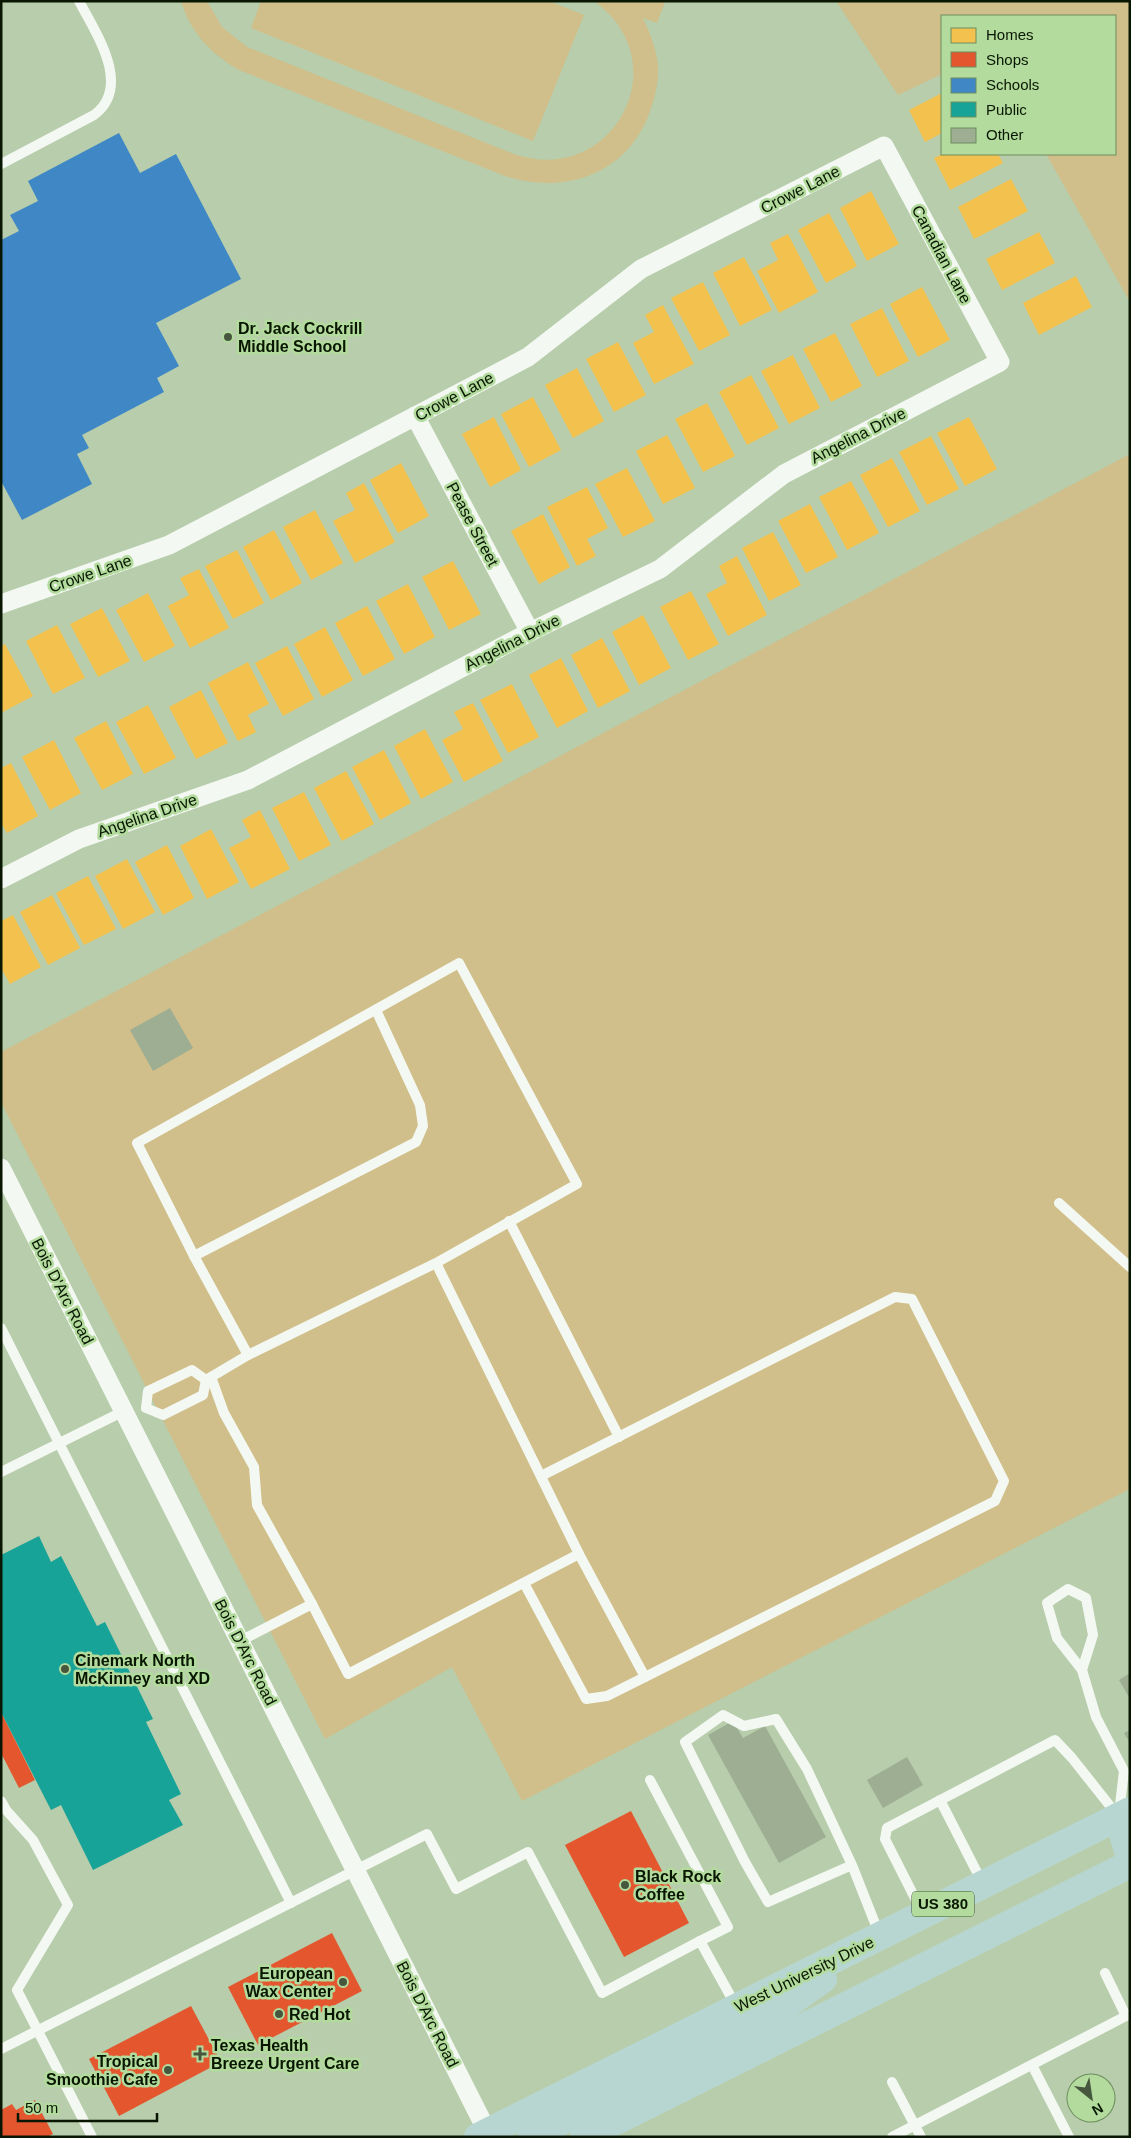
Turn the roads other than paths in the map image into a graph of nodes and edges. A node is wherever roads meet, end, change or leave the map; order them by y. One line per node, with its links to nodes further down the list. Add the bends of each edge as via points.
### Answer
1 (79, 1): 3 (lane, via 111,69 111,87 105,104 94,115)
2 (884, 146): 4 (street, Canadian Lane); 5 (street, Crowe Lane, via 641,270 528,357)
3 (1, 164)
4 (1000, 362): 7 (street, Angelina Drive, via 784,474 660,569)
5 (415, 416): 6 (street, Crowe Lane, via 169,545); 7 (street, Pease Street)
6 (1, 604)
7 (530, 632): 8 (street, Angelina Drive, via 248,780 79,839)
8 (1, 879)
9 (376, 1010): 12 (lane, via 459,963 577,1184); 13 (lane, via 420,1105 423,1126 416,1142); 13 (lane, via 137,1143)
10 (1, 1168): 20 (street, Bois D'Arc Road)
11 (1059, 1203): 15 (lane)
12 (509, 1221): 14 (lane); 21 (lane)
13 (194, 1256): 17 (lane)
14 (436, 1263): 17 (lane); 24 (lane)
15 (1130, 1267)
16 (1, 1328): 22 (lane)
17 (248, 1355): 18 (lane)
18 (208, 1379): 19 (lane, via 203,1395 163,1415); 19 (lane, via 192,1370 148,1391); 27 (lane, via 254,1467 257,1505)
19 (146, 1408): 20 (lane)
20 (126, 1414): 22 (lane); 28 (street, Bois D'Arc Road)
21 (619, 1437): 24 (lane); 30 (lane, via 895,1298 912,1299 1004,1481 995,1501)
22 (59, 1443): 23 (lane); 40 (lane)
23 (1, 1472)
24 (541, 1476): 25 (lane)
25 (579, 1554): 26 (lane); 30 (lane)
26 (524, 1583): 27 (lane, via 348,1674); 30 (lane, via 586,1699 607,1696)
27 (312, 1604): 28 (lane)
28 (240, 1641): 38 (street, Bois D'Arc Road)
29 (1082, 1670): 29 (lane, via 1093,1635 1086,1598 1068,1589 1047,1603 1057,1638); 34 (lane, via 1096,1717 1124,1771)
30 (645, 1677)
31 (650, 1780): 43 (lane, via 728,1927)
32 (940, 1800): 34 (lane, via 1055,1740); 39 (lane); 41 (lane, via 886,1828 886,1839)
33 (1, 1801): 47 (lane, via 33,1840 68,1905 17,1990)
34 (1124, 1814): 35 (highway); 39 (highway, West University Drive / US 380)
35 (1130, 1858)
36 (1130, 1864): 55 (highway, US 380)
37 (852, 1865): 37 (lane, via 807,1769 776,1719 744,1726 723,1715 685,1742 768,1902); 42 (lane)
38 (356, 1870): 40 (lane); 43 (lane, via 427,1834 456,1889 528,1852 602,1992); 52 (street, Bois D'Arc Road)
39 (983, 1884): 41 (highway, West University Drive / US 380)
40 (291, 1903): 47 (lane)
41 (923, 1914): 42 (highway, West University Drive / US 380)
42 (880, 1936): 45 (highway, West University Drive / US 380); 54 (highway, via 779,2010)
43 (700, 1941): 45 (lane)
44 (1105, 1973): 46 (lane)
45 (736, 2007): 52 (highway, West University Drive / US 380)
46 (1128, 2015): 49 (lane)
47 (38, 2031): 48 (lane); 53 (lane)
48 (1, 2050)
49 (1032, 2065): 51 (lane); 58 (lane)
50 (892, 2082): 51 (lane)
51 (915, 2125): 56 (lane); 57 (lane)
52 (485, 2135)
53 (92, 2137)
54 (531, 2137)
55 (584, 2137)
56 (892, 2137)
57 (921, 2137)
58 (1069, 2137)

